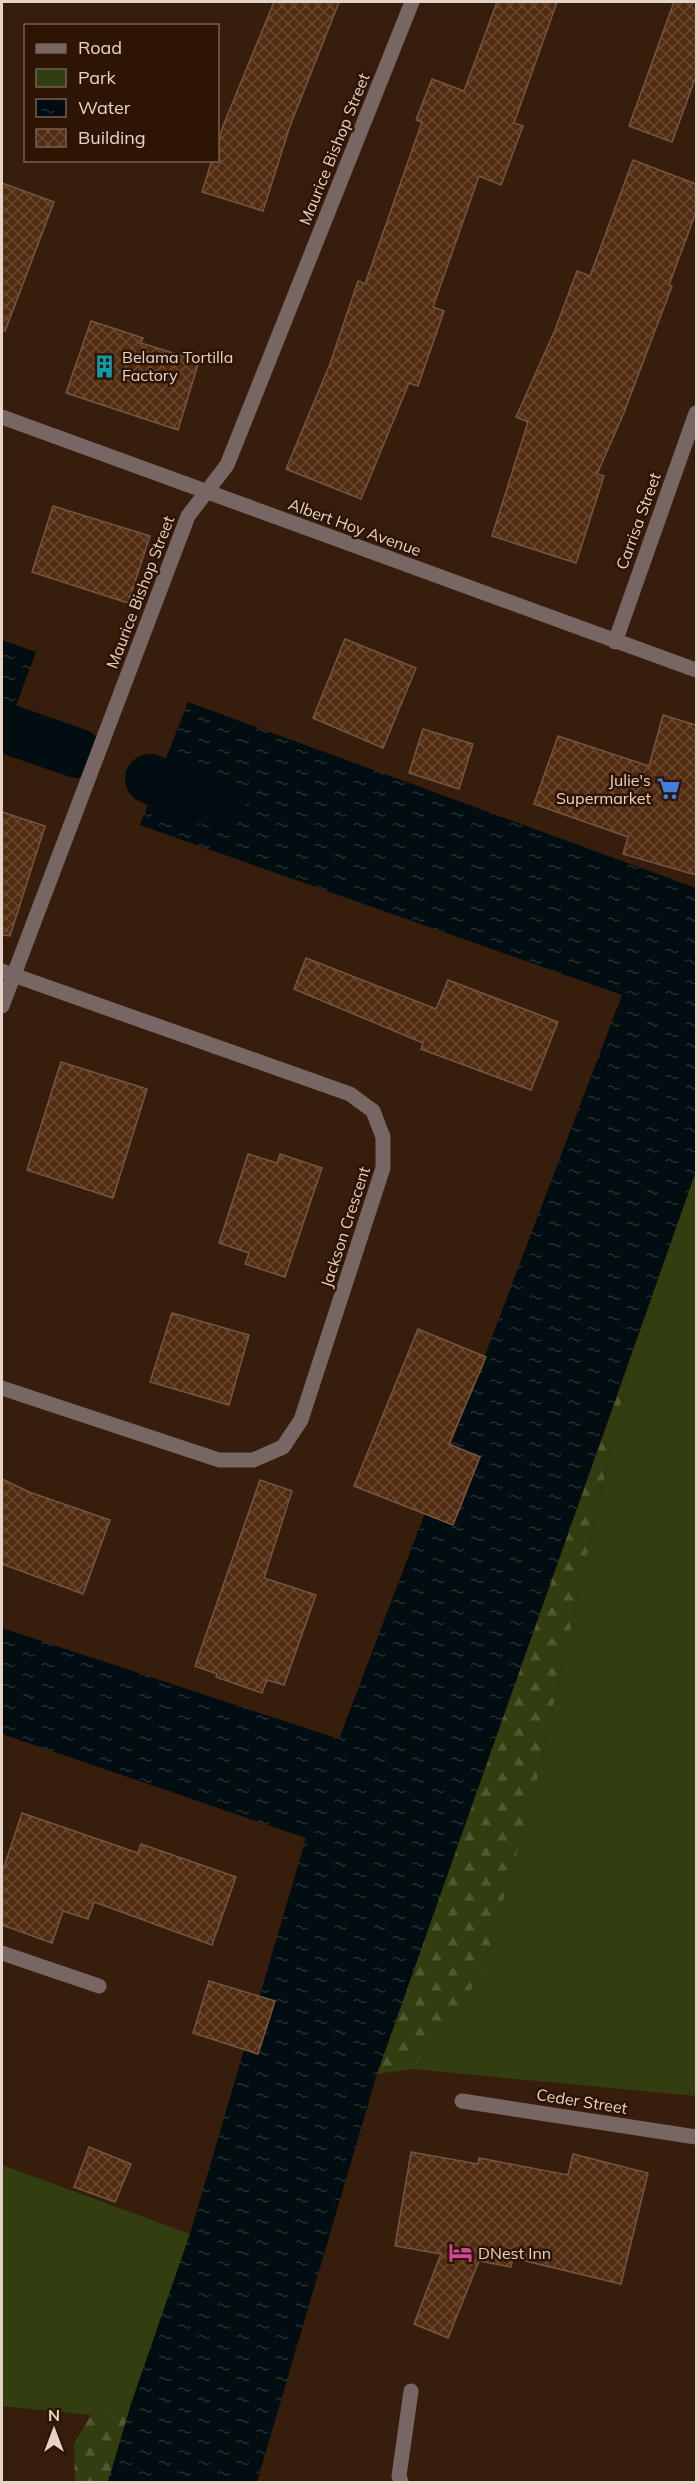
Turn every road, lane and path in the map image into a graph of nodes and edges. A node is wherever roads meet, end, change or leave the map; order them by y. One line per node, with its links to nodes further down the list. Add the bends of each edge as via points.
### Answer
1 (412, 2): 4 (street, Maurice Bishop Street, via 227,465)
2 (696, 413): 5 (street, Carrisa Street)
3 (2, 417): 4 (street, Albert Hoy Avenue)
4 (208, 491): 5 (street, Albert Hoy Avenue); 7 (street, Maurice Bishop Street, via 188,516)
5 (615, 642): 6 (street, Albert Hoy Avenue)
6 (696, 670)
7 (7, 973): 8 (street, Maurice Bishop Street); 9 (street, Jackson Crescent, via 350,1094 373,1111 384,1137 384,1168 300,1420 283,1447 253,1460 219,1460)
8 (2, 1006)
9 (2, 1388)
10 (2, 1953): 11 (street)
11 (99, 1986)
12 (462, 2101): 13 (street, Ceder Street)
13 (696, 2137)
14 (411, 2391): 15 (street)
15 (401, 2482)

